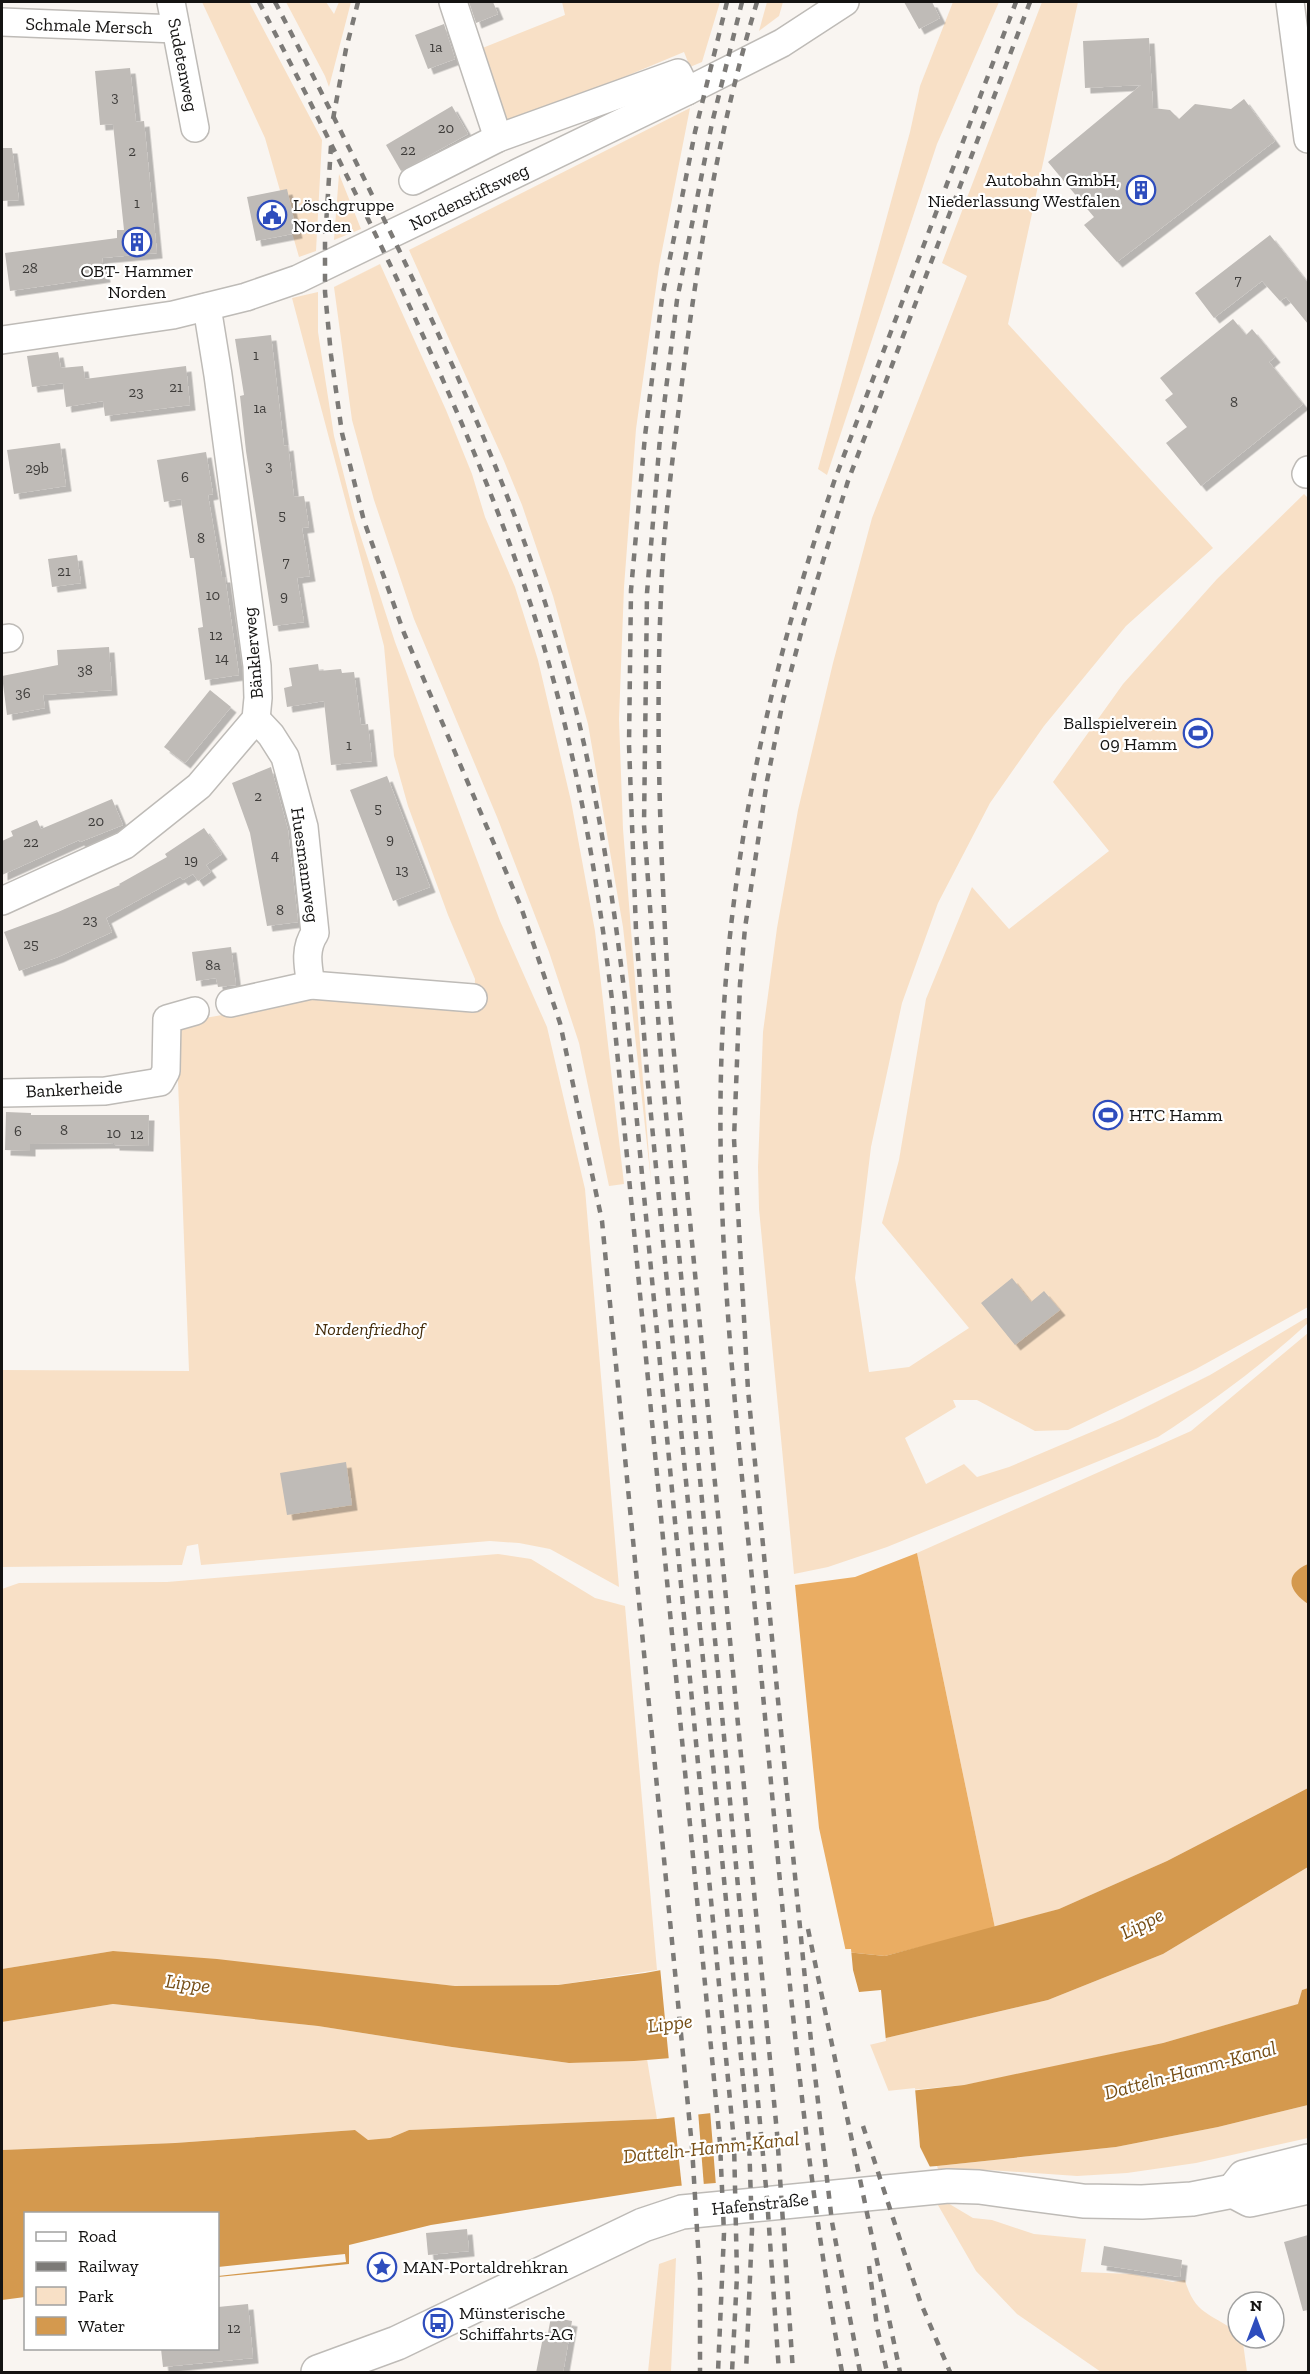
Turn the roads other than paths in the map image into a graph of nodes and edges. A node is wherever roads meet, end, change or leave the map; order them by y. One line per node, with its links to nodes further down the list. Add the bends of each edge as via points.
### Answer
1 (171, 2): 6 (street, Sudetenweg)
2 (453, 2): 9 (street)
3 (845, 2): 7 (street, Nordenstiftsweg, via 782,43)
4 (1290, 2): 10 (street)
5 (2, 22): 6 (street, Schmale Mersch)
6 (176, 29): 8 (street, Sudetenweg)
7 (687, 91): 9 (street, via 678,73); 12 (street, Nordenstiftsweg, via 298,279)
8 (195, 128)
9 (498, 138): 11 (street)
10 (1308, 138)
11 (413, 181)
12 (207, 307): 13 (street, Nordenstiftsweg, via 153,319); 14 (street, Bänklerweg, via 257,666)
13 (2, 340)
14 (256, 719): 15 (street, Bänklerweg, via 199,786 125,845); 16 (street, Huesmannweg, via 285,757 304,827 315,933 308,950)
15 (2, 901)
16 (311, 985): 17 (street); 18 (street)
17 (473, 999)
18 (230, 1003)
19 (195, 1011): 20 (street, Bankerheide, via 167,1019 166,1071 160,1082 105,1091)
20 (2, 1093)
21 (1308, 2161): 23 (main road, Hafenstraße, via 1244,2176)
22 (1308, 2187): 23 (main road, Hafenstraße, via 1250,2200)
23 (1233, 2191): 24 (main road, Hafenstraße, via 1192,2199 1083,2201 948,2186 673,2214 593,2248 398,2343)
24 (318, 2373)

